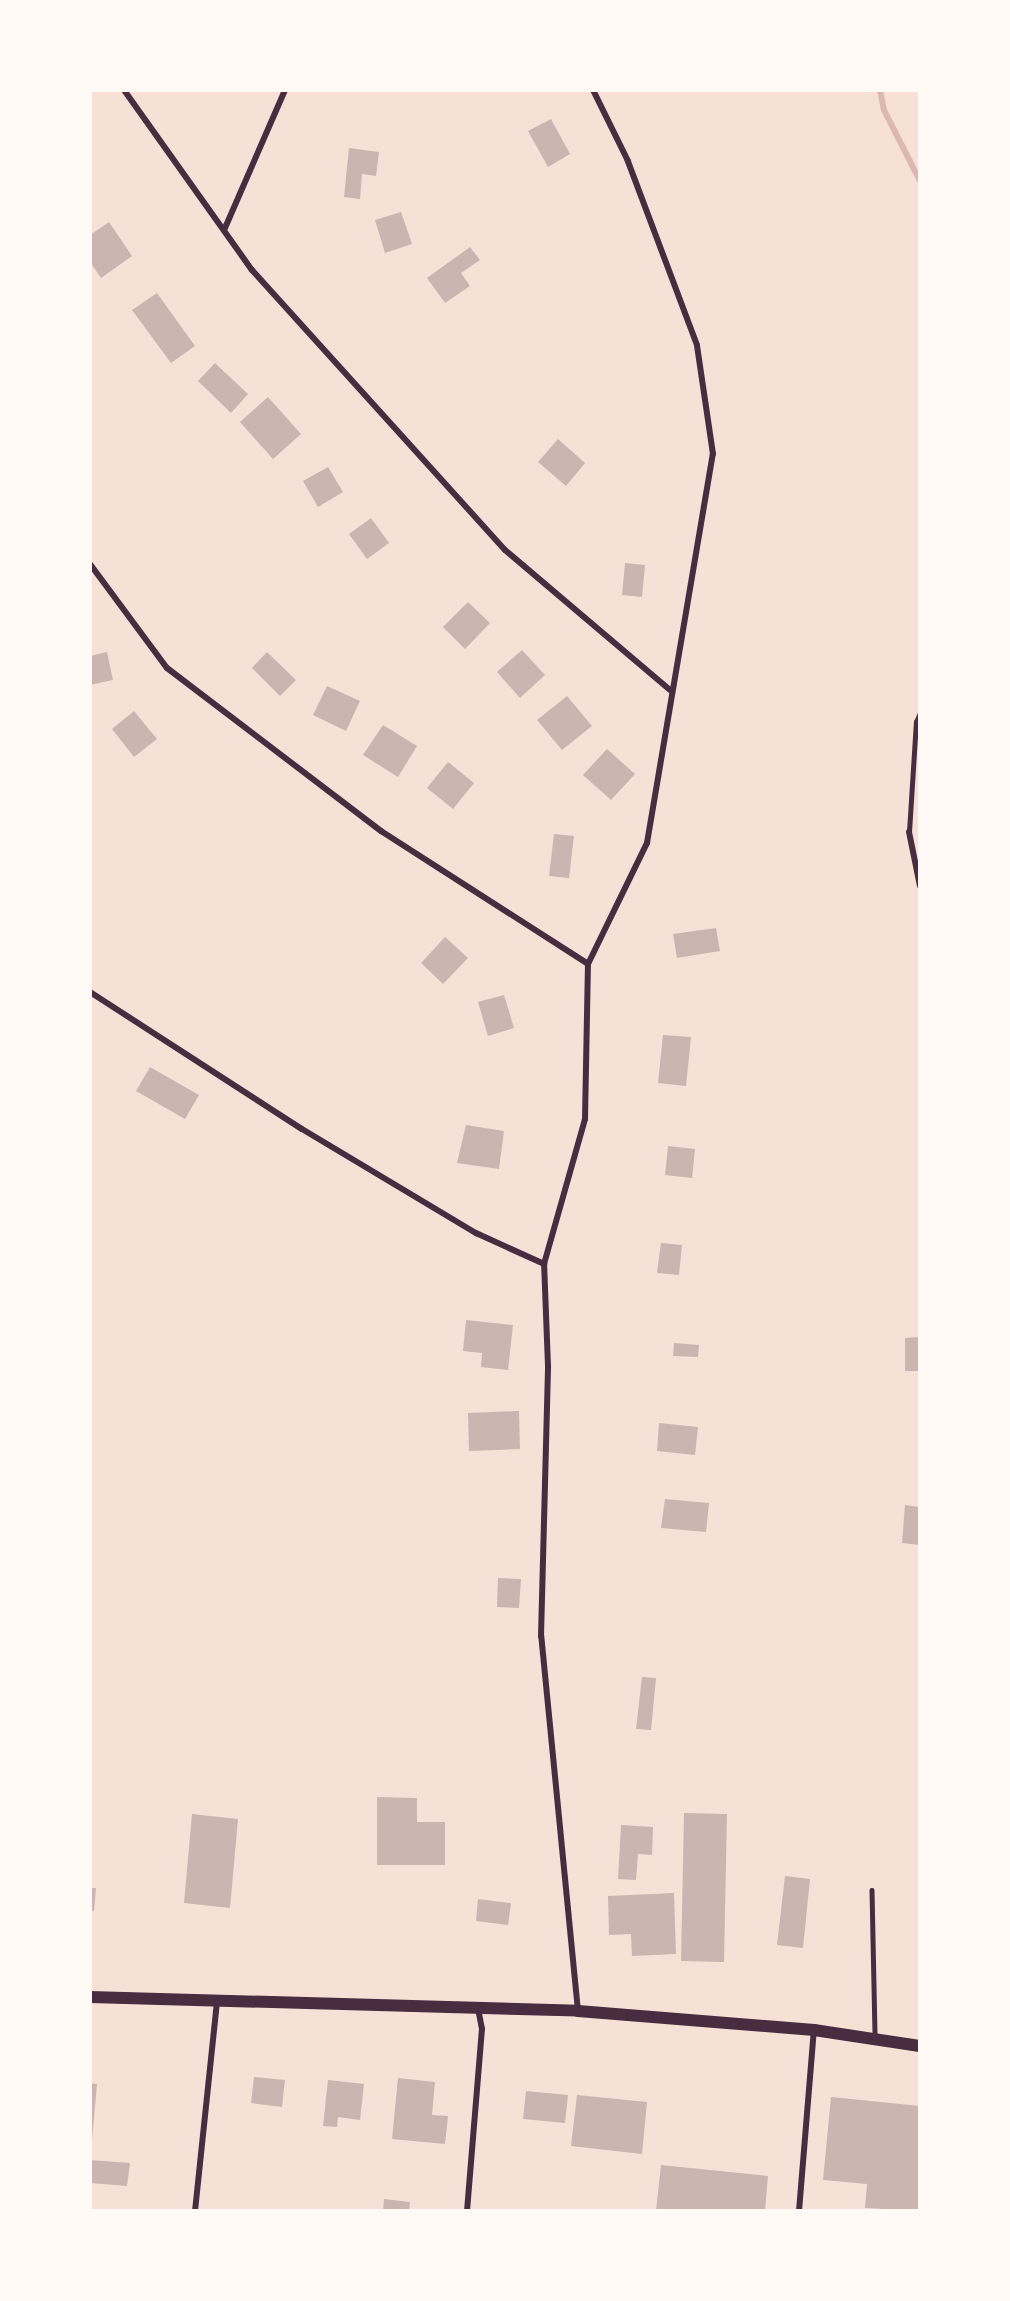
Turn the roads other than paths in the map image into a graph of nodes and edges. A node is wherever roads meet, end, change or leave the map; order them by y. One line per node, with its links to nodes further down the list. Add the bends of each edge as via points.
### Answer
1 (124, 90): 4 (street)
2 (285, 90): 4 (street)
3 (593, 90): 6 (street, via 628,161 697,345 713,454)
4 (225, 228): 6 (street, via 252,270 505,550)
5 (90, 564): 10 (street, via 167,668 381,831)
6 (670, 690): 10 (street, via 646,843)
7 (920, 713): 8 (lane, via 914,744)
8 (909, 832): 9 (street)
9 (920, 886)
10 (588, 964): 12 (street, via 585,1119)
11 (90, 992): 12 (street, via 302,1129 476,1233)
12 (544, 1264): 17 (street, via 548,1366 541,1636)
13 (872, 1890): 19 (lane)
14 (90, 1997): 15 (main road)
15 (217, 1998): 16 (main road); 21 (street)
16 (478, 2008): 17 (main road); 22 (street, via 482,2029)
17 (578, 2012): 18 (main road)
18 (814, 2030): 19 (main road); 23 (street)
19 (875, 2039): 20 (main road)
20 (920, 2046)
21 (195, 2211)
22 (467, 2211)
23 (799, 2211)

